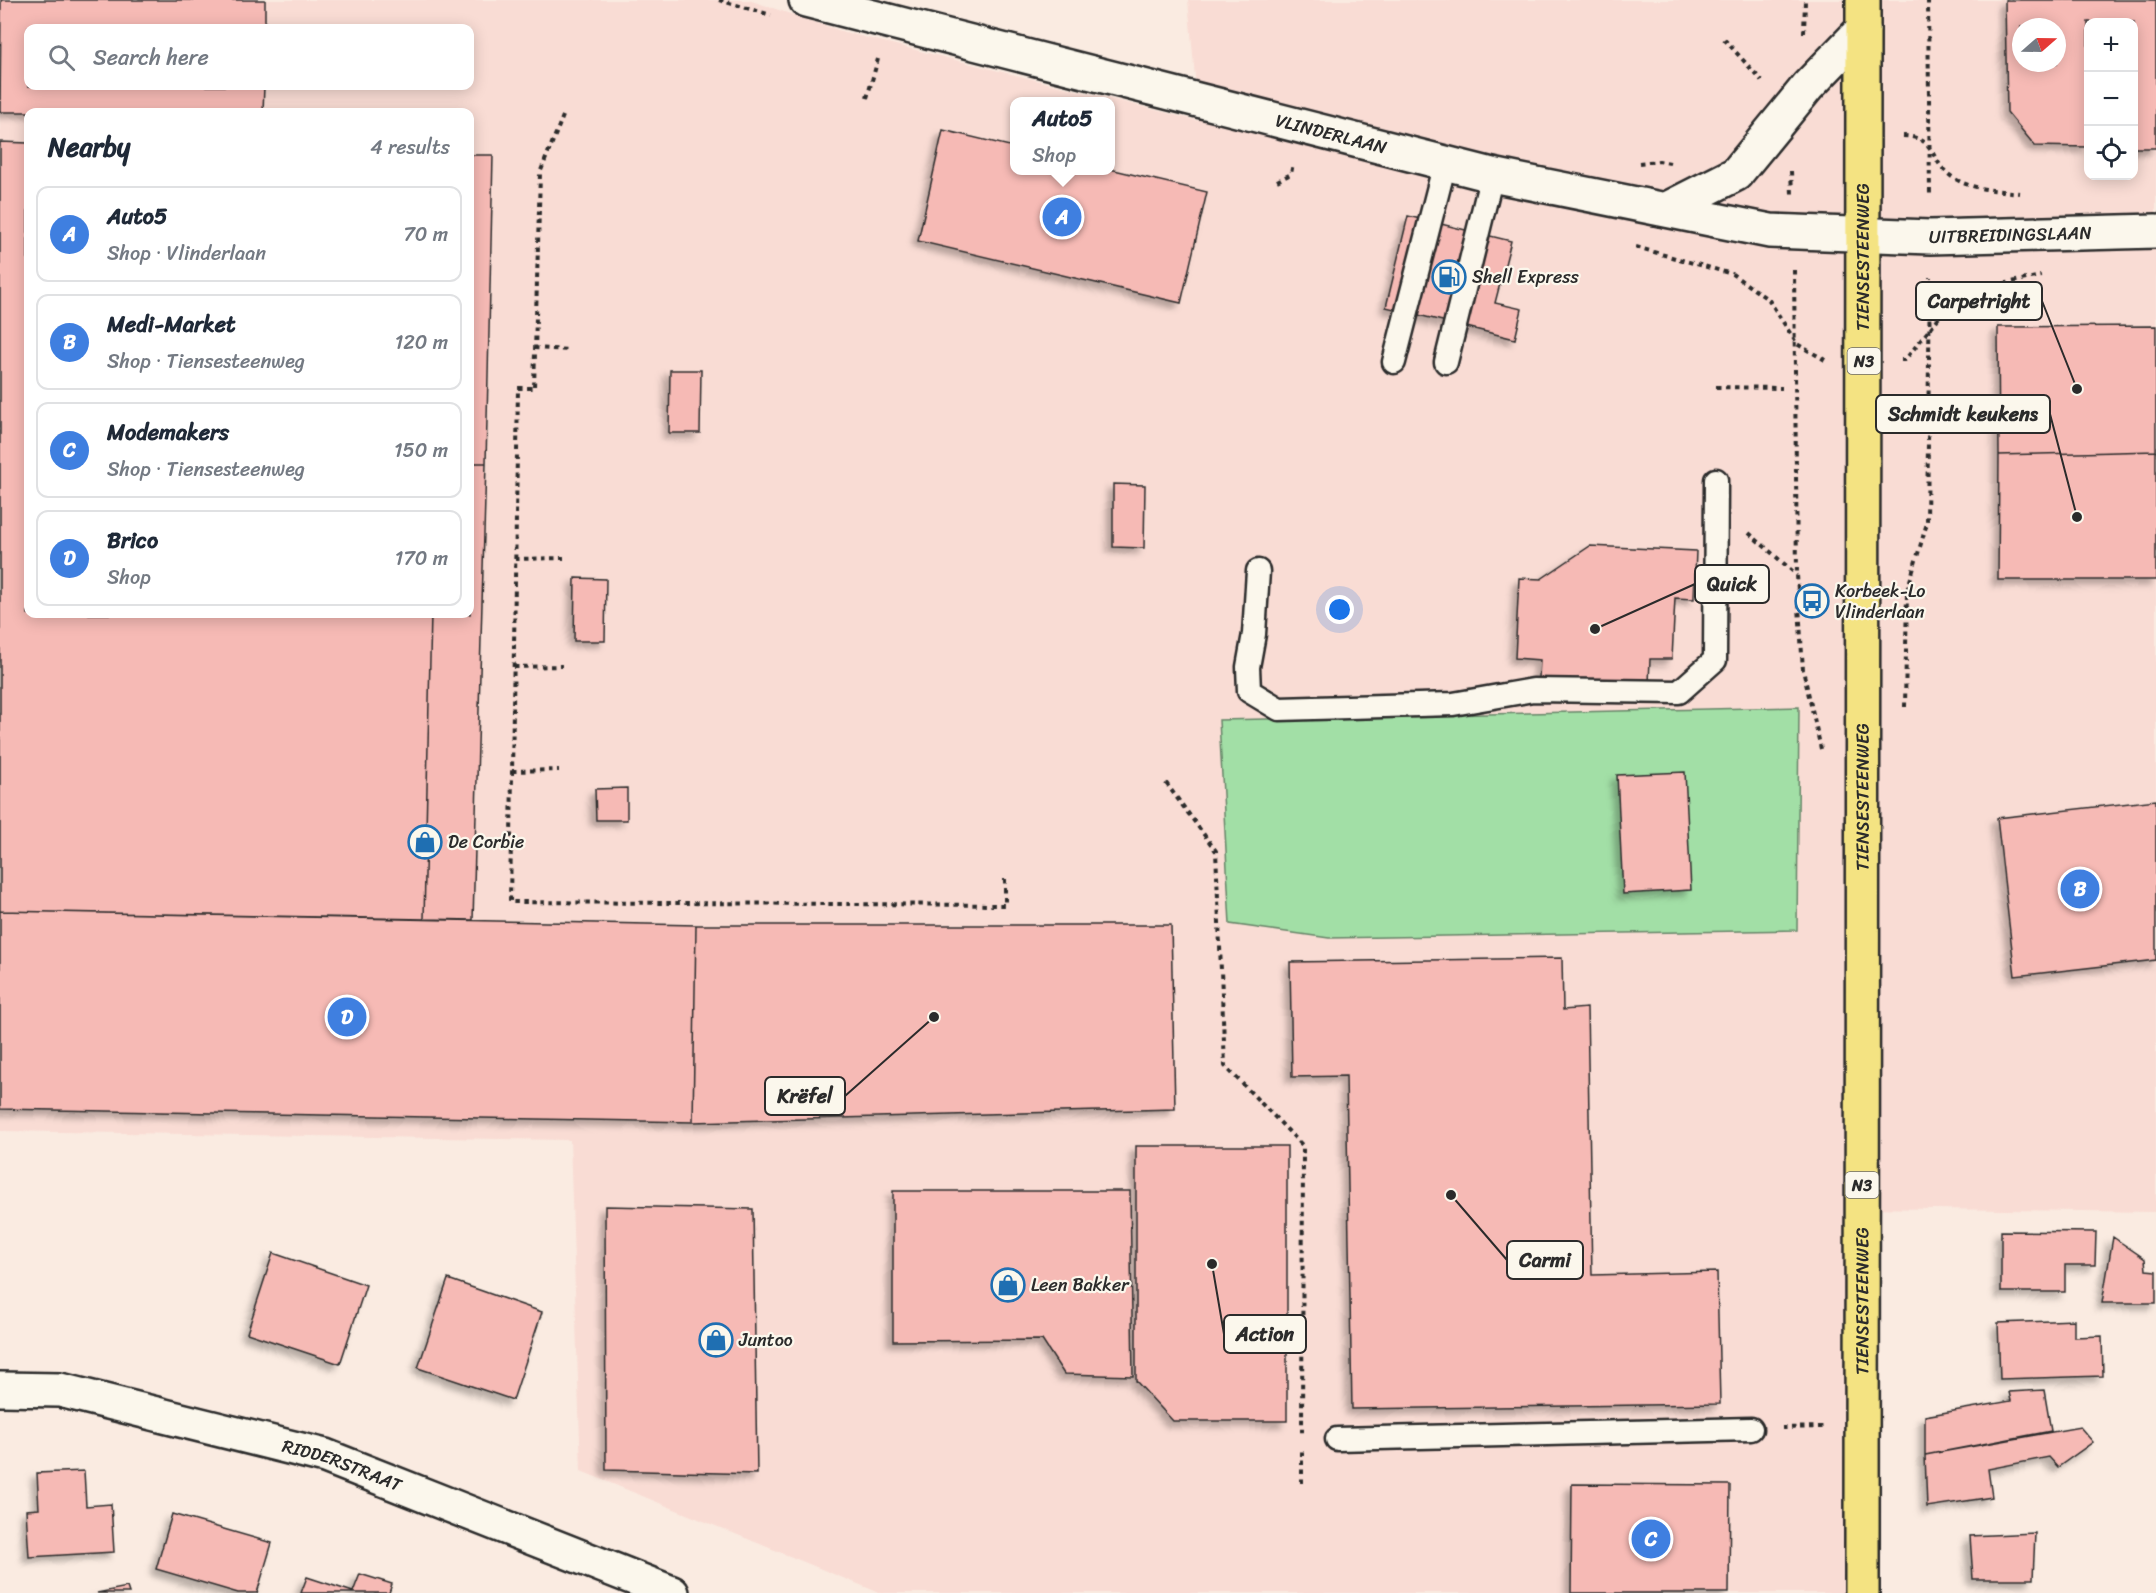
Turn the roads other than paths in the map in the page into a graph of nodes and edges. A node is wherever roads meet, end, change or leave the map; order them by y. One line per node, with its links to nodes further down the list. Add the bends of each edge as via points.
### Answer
1 (806, 0): 3 (street, VLINDERLAAN)
2 (1863, 14): 5 (street, via 1736,174); 7 (main road, TIENSESTEENWEG / N3)
3 (1445, 163): 4 (street, VLINDERLAAN); 8 (lane)
4 (1492, 175): 5 (street, VLINDERLAAN); 9 (lane)
5 (1667, 209): 7 (street, VLINDERLAAN, via 1770,231)
6 (2156, 231): 7 (street, UITBREIDINGSLAAN, via 1989,236)
7 (1863, 234): 16 (main road, TIENSESTEENWEG / N3)
8 (1394, 362)
9 (1446, 362)
10 (1716, 480): 11 (lane, via 1715,660 1679,692 1533,690 1453,704 1279,709 1249,690)
11 (1258, 571)
12 (0, 1389): 15 (street, RIDDERSTRAAT, via 60,1390 325,1456)
13 (1751, 1429): 14 (lane)
14 (1337, 1438)
15 (672, 1593)
16 (1862, 1593)

